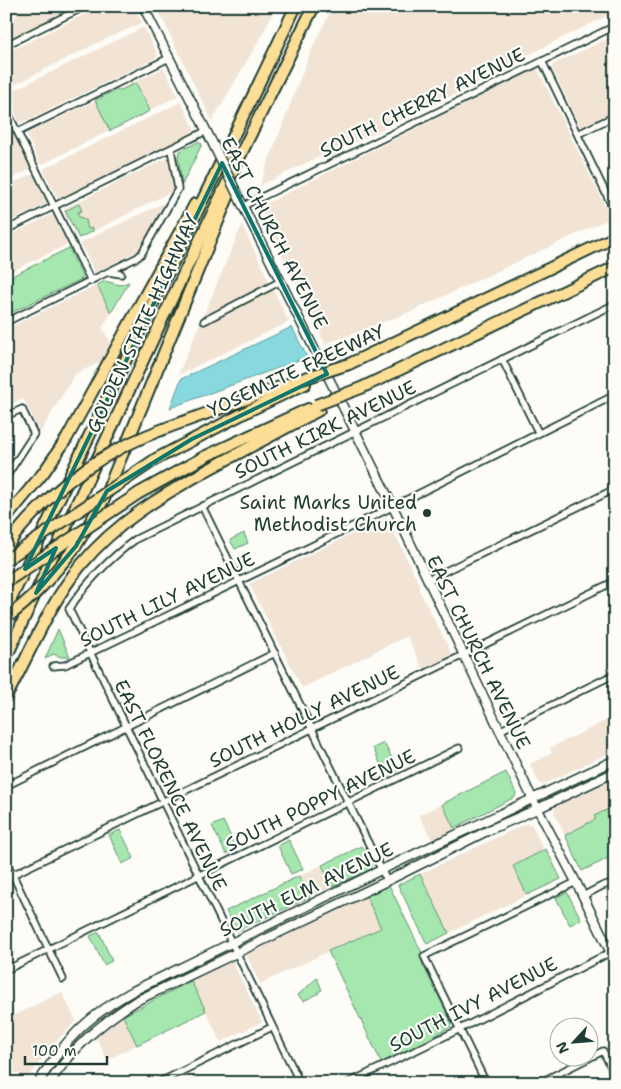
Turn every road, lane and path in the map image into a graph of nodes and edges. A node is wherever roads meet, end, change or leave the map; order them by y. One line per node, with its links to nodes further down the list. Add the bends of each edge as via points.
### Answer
1 (86, 6): 6 (street)
2 (143, 6): 7 (main road, EAST CHURCH AVENUE)
3 (296, 6): 9 (highway, GOLDEN STATE HIGHWAY)
4 (314, 6): 10 (highway, GOLDEN STATE HIGHWAY)
5 (615, 26): 8 (street, SOUTH CHERRY AVENUE)
6 (6, 45)
7 (169, 58): 13 (street); 14 (main road, EAST CHURCH AVENUE)
8 (542, 61): 15 (street); 17 (street, SOUTH CHERRY AVENUE)
9 (261, 80): 43 (highway, via 67,438); 50 (highway, GOLDEN STATE HIGHWAY)
10 (273, 87): 52 (highway, bridge, via 104,499 76,546 55,573); 56 (highway, GOLDEN STATE HIGHWAY)
11 (6, 109): 13 (street)
12 (615, 116): 15 (street)
13 (18, 132): 18 (street)
14 (206, 132): 16 (street); 17 (main road, EAST CHURCH AVENUE, bridge)
15 (578, 134): 19 (street)
16 (171, 149): 18 (street); 24 (street, via 178,189 142,253)
17 (243, 205): 27 (main road, EAST CHURCH AVENUE)
18 (54, 206): 20 (street); 26 (street)
19 (615, 207)
20 (6, 230)
21 (615, 236): 33 (highway, YOSEMITE FREEWAY, bridge, via 349,364)
22 (615, 267): 28 (highway)
23 (615, 271): 28 (highway)
24 (108, 272): 25 (street); 26 (street)
25 (120, 274)
26 (91, 281): 31 (street)
27 (281, 281): 30 (street); 37 (main road, EAST CHURCH AVENUE)
28 (569, 289): 35 (highway, bridge)
29 (615, 304): 32 (street, SOUTH KIRK AVENUE)
30 (204, 320)
31 (6, 322)
32 (502, 359): 37 (street, SOUTH KIRK AVENUE); 38 (street)
33 (303, 382): 44 (highway, bridge, via 127,444 87,467 50,497); 45 (highway, YOSEMITE FREEWAY, bridge, via 156,459)
34 (615, 395): 38 (street, SOUTH LILY AVENUE)
35 (318, 408): 49 (highway, bridge, via 206,456 139,493); 59 (highway, via 168,492 107,537 69,581)
36 (6, 416): 39 (street, via 22,409 34,434)
37 (355, 431): 41 (street, SOUTH KIRK AVENUE); 42 (main road, EAST CHURCH AVENUE)
38 (538, 432): 42 (street, SOUTH LILY AVENUE)
39 (6, 477)
40 (615, 489): 47 (street)
41 (202, 506): 46 (street); 51 (street, SOUTH KIRK AVENUE, via 125,546 99,571)
42 (392, 506): 46 (street, SOUTH LILY AVENUE); 47 (main road, EAST CHURCH AVENUE)
43 (6, 518)
44 (6, 548)
45 (6, 560)
46 (239, 580): 53 (street, SOUTH LILY AVENUE); 54 (street)
47 (427, 580): 55 (main road, EAST CHURCH AVENUE)
48 (615, 581): 55 (street, SOUTH HOLLY AVENUE)
49 (6, 582)
50 (6, 609)
51 (69, 609): 53 (street, EAST FLORENCE AVENUE)
52 (6, 618)
53 (90, 653): 57 (street, SOUTH LILY AVENUE, via 65,665); 60 (street, EAST FLORENCE AVENUE)
54 (275, 653): 60 (street); 61 (street)
55 (463, 656): 61 (street, SOUTH HOLLY AVENUE); 62 (main road, EAST CHURCH AVENUE)
56 (6, 658)
57 (53, 666)
58 (615, 674): 62 (street)
59 (6, 697)
60 (126, 727): 66 (street); 68 (street, EAST FLORENCE AVENUE)
61 (312, 729): 68 (street, SOUTH HOLLY AVENUE); 69 (street)
62 (499, 731): 67 (main road, EAST CHURCH AVENUE)
63 (458, 748): 69 (street, SOUTH POPPY AVENUE)
64 (615, 760): 67 (main road, SOUTH ELM AVENUE)
65 (615, 772): 70 (main road, SOUTH ELM AVENUE)
66 (6, 786)
67 (532, 800): 70 (main road, EAST CHURCH AVENUE); 72 (main road, SOUTH ELM AVENUE)
68 (163, 802): 73 (street, SOUTH HOLLY AVENUE); 74 (street, EAST FLORENCE AVENUE)
69 (348, 802): 72 (street); 74 (street, SOUTH POPPY AVENUE)
70 (537, 809): 76 (main road, SOUTH ELM AVENUE); 77 (main road, EAST CHURCH AVENUE)
71 (6, 862): 73 (street)
72 (381, 870): 76 (street); 80 (main road, SOUTH ELM AVENUE)
73 (13, 875): 75 (street, SOUTH HOLLY AVENUE); 81 (street)
74 (199, 876): 80 (street, EAST FLORENCE AVENUE); 81 (street, SOUTH POPPY AVENUE)
75 (6, 878)
76 (387, 881): 82 (main road, SOUTH ELM AVENUE)
77 (576, 882): 79 (main road, EAST CHURCH AVENUE); 88 (street, via 424,956)
78 (615, 882): 79 (street)
79 (583, 896): 83 (main road, EAST CHURCH AVENUE)
80 (231, 942): 82 (street, EAST FLORENCE AVENUE); 90 (main road, SOUTH ELM AVENUE, via 109,1004 62,1046)
81 (49, 949): 85 (street, SOUTH POPPY AVENUE); 86 (street)
82 (236, 952): 87 (street, EAST FLORENCE AVENUE); 91 (main road, SOUTH ELM AVENUE, via 136,1001 109,1018 88,1035)
83 (610, 952): 84 (main road, EAST CHURCH AVENUE); 88 (street, SOUTH IVY AVENUE)
84 (615, 960)
85 (6, 970)
86 (63, 979)
87 (272, 1027): 92 (street); 93 (street, EAST FLORENCE AVENUE)
88 (460, 1028): 94 (street, SOUTH IVY AVENUE); 95 (street)
89 (615, 1075): 96 (street, via 603,1052)
90 (38, 1083)
91 (48, 1083)
92 (158, 1083)
93 (300, 1083)
94 (348, 1083)
95 (486, 1083)
96 (539, 1083)

